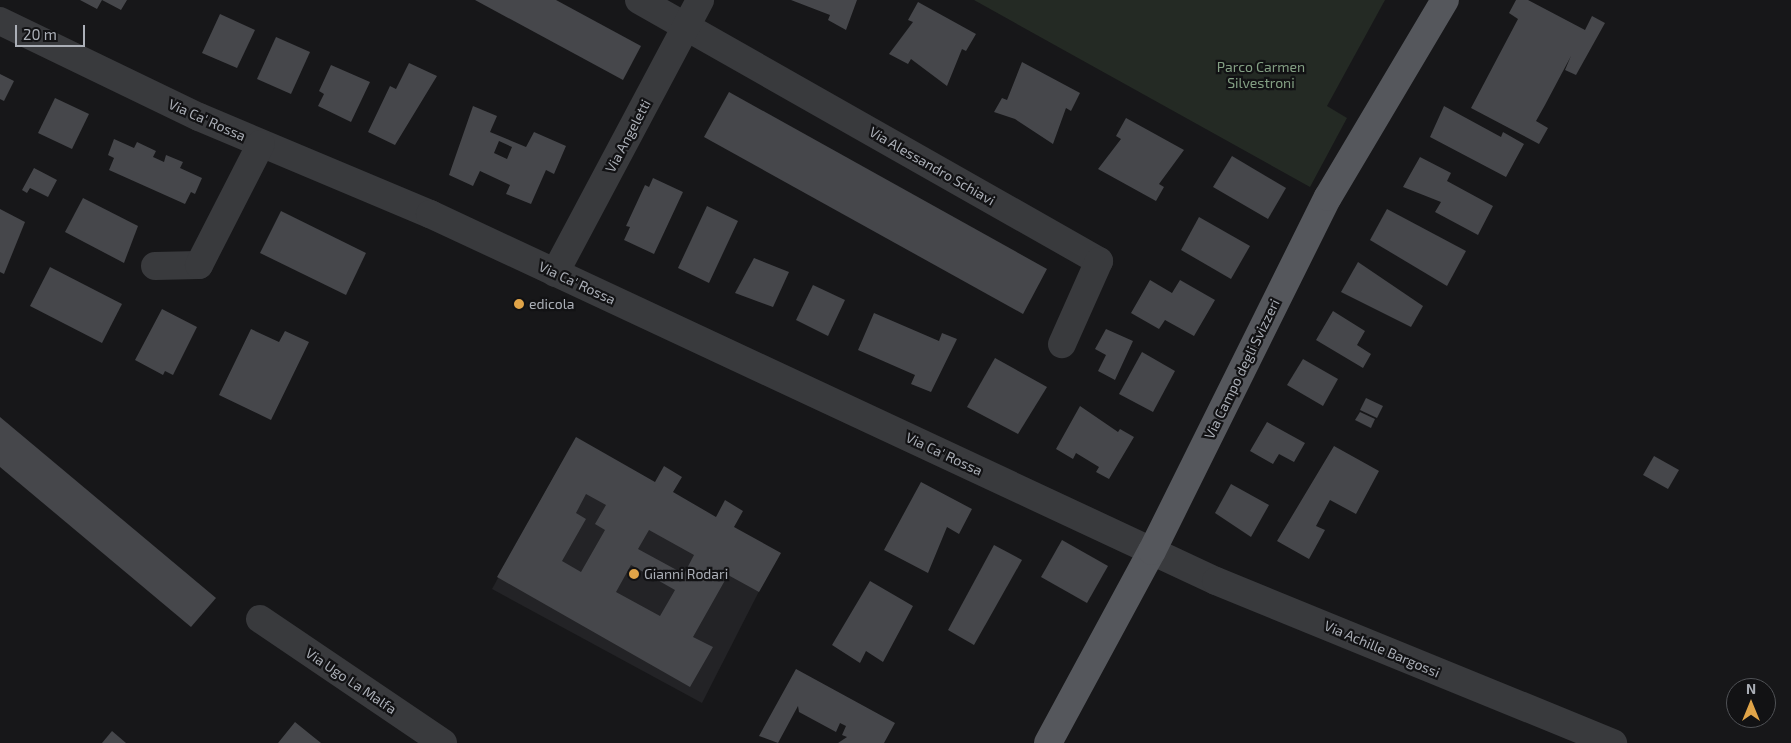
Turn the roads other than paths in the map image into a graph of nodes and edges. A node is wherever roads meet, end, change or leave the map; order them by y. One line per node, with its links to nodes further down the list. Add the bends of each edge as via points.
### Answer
1 (639, 0): 5 (street)
2 (700, 0): 5 (street, Via Angeletti)
3 (1445, 0): 10 (main road, Via Campo degli Svizzeri, via 1328,197)
4 (0, 21): 6 (street, Via Ca' Rossa)
5 (686, 27): 8 (street, Via Angeletti); 9 (street, Via Alessandro Schiavi, via 1099,261)
6 (261, 144): 7 (street, via 199,265); 8 (street, Via Ca' Rossa)
7 (155, 266)
8 (555, 273): 10 (street, Via Ca' Rossa)
9 (1062, 344)
10 (1152, 551): 13 (main road, Via Campo degli Svizzeri); 14 (street, Via Achille Bargossi, via 1216,581)
11 (260, 619): 12 (street, Via Ugo La Malfa)
12 (443, 743)
13 (1048, 743)
14 (1613, 743)

